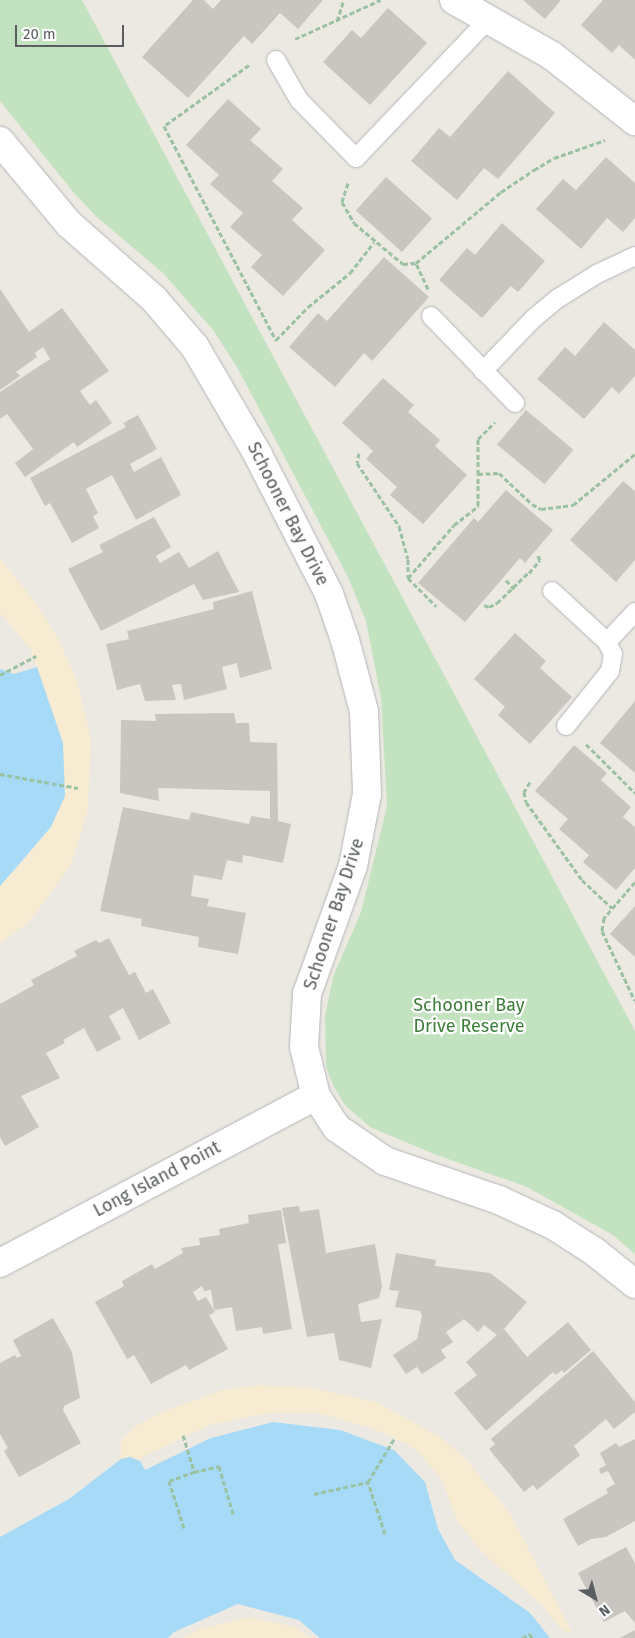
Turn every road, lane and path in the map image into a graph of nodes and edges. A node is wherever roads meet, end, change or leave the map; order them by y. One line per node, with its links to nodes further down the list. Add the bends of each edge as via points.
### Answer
1 (344, 0): 5 (path)
2 (380, 0): 5 (path)
3 (454, 0): 4 (street)
4 (490, 18): 9 (street, via 551,55); 11 (lane)
5 (337, 21): 6 (path)
6 (290, 41)
7 (276, 60): 11 (lane, via 299,100)
8 (253, 62): 12 (path, via 164,126 276,340 308,306 350,273)
9 (625, 129): 14 (path, via 534,170 501,192)
10 (0, 141): 41 (street, Schooner Bay Drive, via 69,224 154,299 195,347 267,472 329,594 345,640 364,711 366,794 353,866 307,994 304,1047)
11 (356, 158): 12 (path, via 342,202 354,223)
12 (374, 242): 14 (path, via 403,264)
13 (635, 256): 17 (lane, via 596,274 557,299)
14 (416, 263): 16 (path)
15 (431, 316): 16 (lane)
16 (448, 335): 17 (lane)
17 (483, 371): 18 (lane)
18 (515, 403): 21 (path, via 478,439)
19 (359, 453): 23 (path, via 357,463 399,526 408,559)
20 (635, 454): 21 (path, via 573,505 541,509 499,473)
21 (478, 474): 23 (path, via 478,506 454,525)
22 (529, 572): 25 (path)
23 (408, 578): 28 (path)
24 (506, 580): 25 (path)
25 (514, 589): 27 (path, via 489,607)
26 (552, 591): 30 (lane)
27 (484, 605)
28 (436, 606)
29 (635, 612): 30 (lane)
30 (607, 642): 33 (lane, via 613,654 610,671)
31 (36, 656): 32 (path)
32 (0, 675)
33 (566, 726): 37 (path, via 602,757)
34 (0, 774): 36 (path)
35 (530, 782): 39 (path, via 524,792 526,802 582,880)
36 (78, 788)
37 (635, 793)
38 (635, 882): 39 (path)
39 (612, 908): 40 (path, via 604,918 602,931)
40 (635, 1001)
41 (316, 1096): 42 (street, Long Island Point); 43 (street, Schooner Bay Drive, via 337,1128 377,1156 499,1200 553,1225 595,1252)
42 (0, 1263)
43 (635, 1284)
44 (183, 1435): 46 (path)
45 (394, 1439): 47 (path)
46 (194, 1472): 49 (path, via 220,1466); 50 (path, via 169,1481)
47 (368, 1482): 48 (path); 51 (path)
48 (314, 1494)
49 (233, 1514)
50 (184, 1528)
51 (385, 1534)
52 (522, 1638): 53 (path, via 530,1634)
53 (532, 1638)

